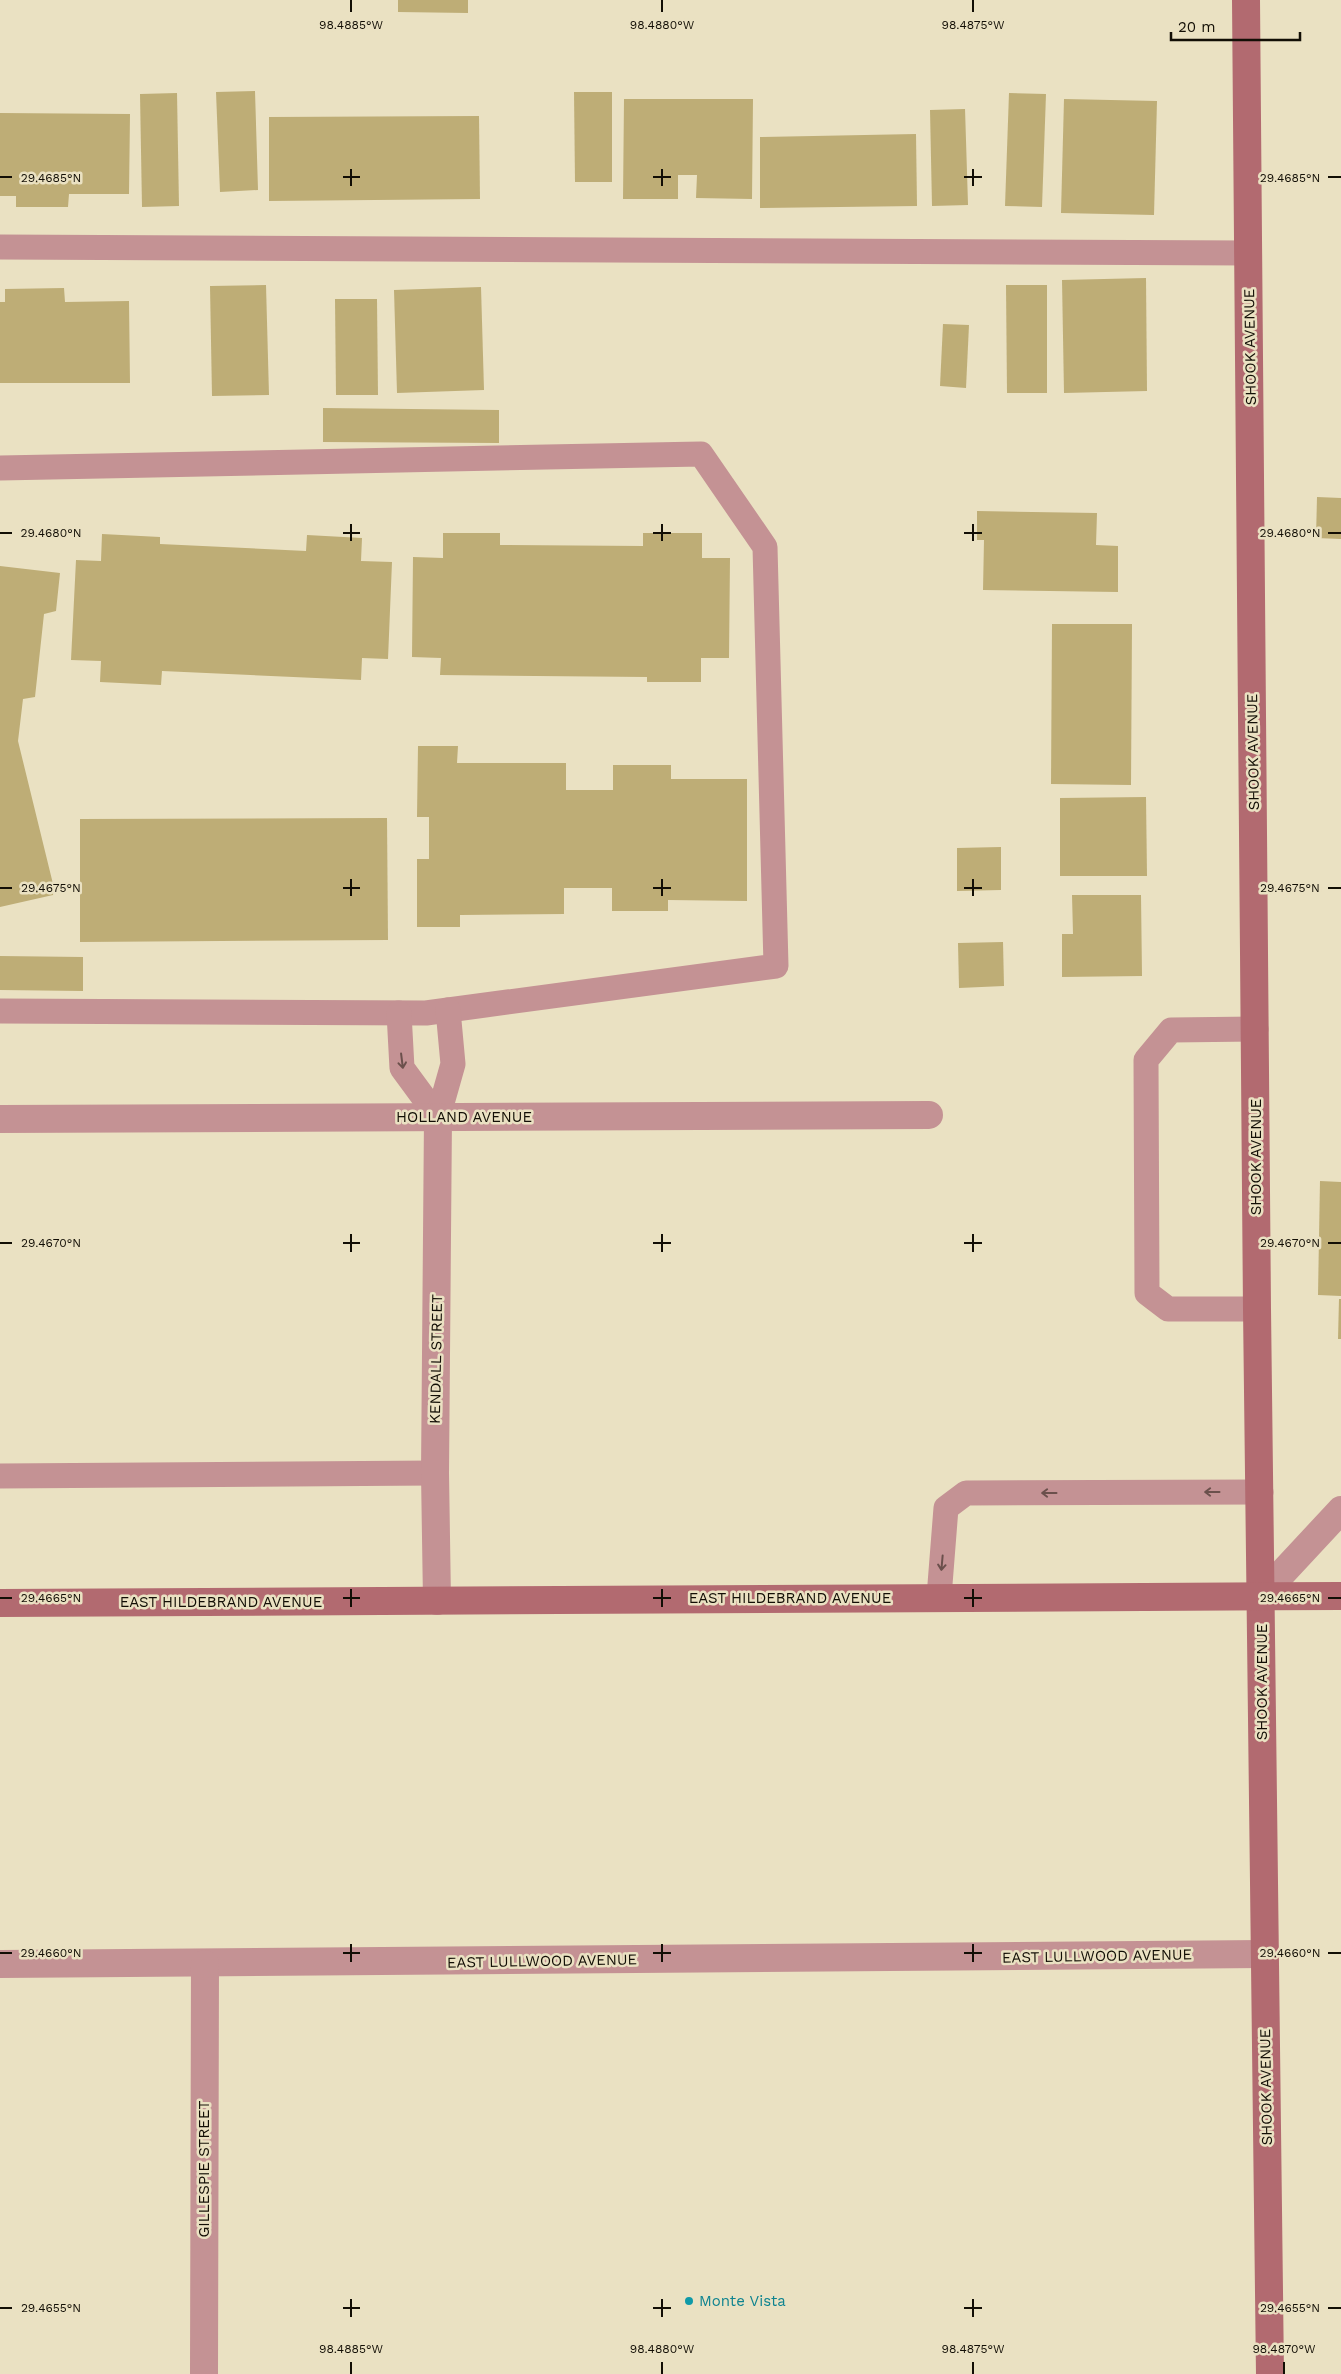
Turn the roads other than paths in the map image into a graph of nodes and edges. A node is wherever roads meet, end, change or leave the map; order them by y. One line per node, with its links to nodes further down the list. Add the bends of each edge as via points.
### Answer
1 (1246, 0): 3 (street, SHOOK AVENUE)
2 (0, 247): 3 (lane)
3 (1249, 253): 8 (street, SHOOK AVENUE)
4 (0, 468): 6 (lane, via 701,454 765,547 776,966)
5 (0, 1010): 7 (lane)
6 (448, 1010): 7 (lane); 10 (lane, via 453,1064)
7 (398, 1013): 10 (lane, one-way to 10, via 402,1068)
8 (1256, 1029): 12 (street, SHOOK AVENUE); 12 (lane, via 1171,1030 1146,1060 1146,1070 1147,1293 1168,1309)
9 (929, 1115): 10 (street, HOLLAND AVENUE)
10 (438, 1117): 11 (street, HOLLAND AVENUE); 13 (street, KENDALL STREET)
11 (0, 1119)
12 (1257, 1309): 15 (street, SHOOK AVENUE)
13 (435, 1473): 14 (lane); 20 (street, KENDALL STREET)
14 (0, 1476)
15 (1260, 1492): 17 (street, SHOOK AVENUE); 19 (lane, one-way to 19, via 966,1494 946,1508)
16 (1341, 1510): 17 (street)
17 (1261, 1596): 18 (street, EAST HILDEBRAND AVENUE); 19 (street, EAST HILDEBRAND AVENUE); 22 (street, SHOOK AVENUE)
18 (1341, 1596)
19 (939, 1597): 20 (street, EAST HILDEBRAND AVENUE)
20 (437, 1601): 21 (street, EAST HILDEBRAND AVENUE)
21 (0, 1603)
22 (1264, 1954): 24 (street, EAST LULLWOOD AVENUE); 26 (street, SHOOK AVENUE)
23 (0, 1964): 24 (street, EAST LULLWOOD AVENUE)
24 (205, 1964): 25 (street, GILLESPIE STREET)
25 (204, 2374)
26 (1270, 2374)

